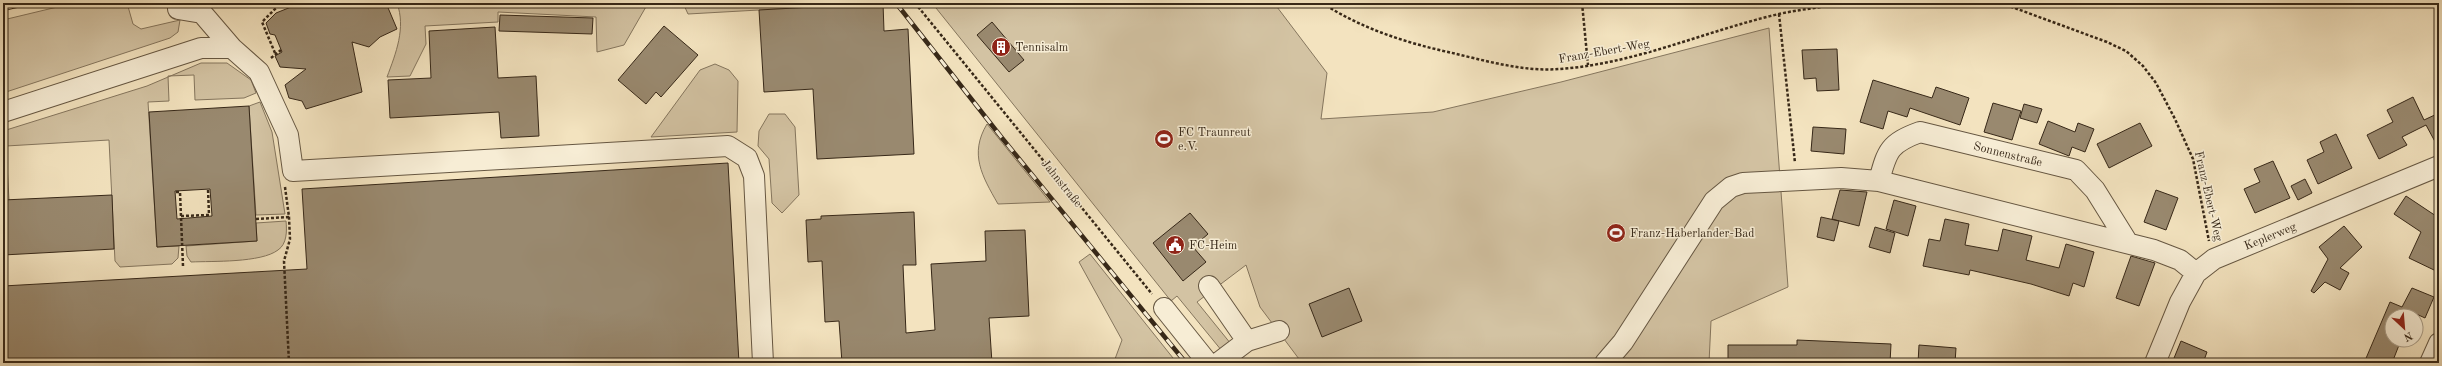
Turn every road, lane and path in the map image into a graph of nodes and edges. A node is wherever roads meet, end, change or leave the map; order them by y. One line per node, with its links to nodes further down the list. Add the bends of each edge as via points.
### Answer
1 (276, 3): 8 (path)
2 (287, 3): 8 (path)
3 (915, 3): 31 (path, Jahnstraße)
4 (1322, 3): 14 (path, Franz-Ebert-Weg, via 1366,27 1410,44 1542,69)
5 (1582, 3): 14 (path)
6 (1847, 3): 10 (path, Franz-Ebert-Weg)
7 (2001, 3): 27 (path, Franz-Ebert-Weg, via 2100,39 2126,51 2143,66 2156,83 2194,159)
8 (277, 7): 13 (path, via 262,22)
9 (178, 9): 11 (street, via 202,13)
10 (1779, 14): 14 (path, Franz-Ebert-Weg, via 1655,51); 19 (path)
11 (232, 48): 15 (street); 16 (street, via 201,48)
12 (281, 50): 13 (path)
13 (275, 53): 15 (path)
14 (1588, 65)
15 (259, 72): 36 (street, via 288,135 293,171 728,146 747,158 754,176)
16 (3, 112)
17 (2439, 166): 27 (street, Keplerweg)
18 (284, 179): 24 (path)
19 (1797, 181): 20 (street, via 1840,178); 39 (street, via 1744,183 1731,187 1720,195 1683,246 1622,342)
20 (1879, 181): 26 (street); 26 (street, Sonnenstraße, via 1891,149 1899,140 1920,132 2076,170 2094,190)
21 (208, 190): 23 (path, via 209,215)
22 (176, 192): 23 (path, via 180,192)
23 (180, 216): 28 (path)
24 (289, 217): 25 (path); 35 (path, via 290,239 284,261)
25 (256, 219)
26 (2128, 243): 29 (street, via 2180,260)
27 (2214, 259): 29 (street, Keplerweg)
28 (183, 266)
29 (2196, 273): 40 (street, Keplerweg, via 2180,302)
30 (1209, 286): 33 (street)
31 (1164, 308): 37 (street)
32 (1279, 331): 33 (street)
33 (1247, 341): 38 (street)
34 (2439, 343): 41 (street)
35 (289, 363)
36 (763, 363)
37 (1208, 363)
38 (1218, 363)
39 (1605, 363)
40 (2155, 363)
41 (2430, 363)

